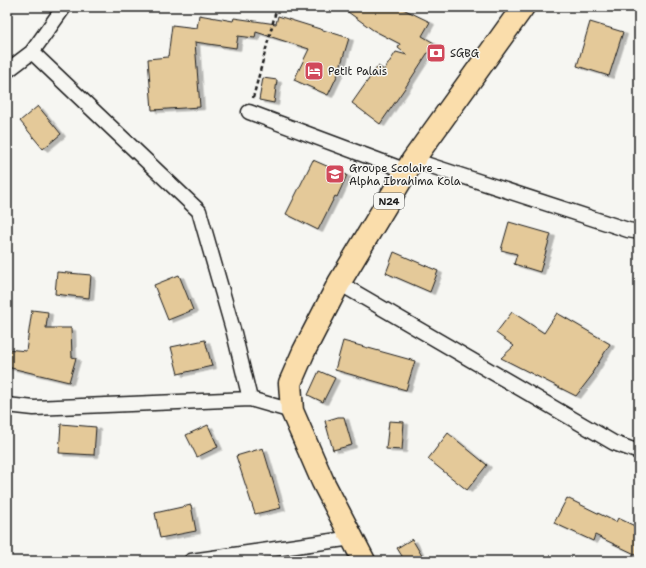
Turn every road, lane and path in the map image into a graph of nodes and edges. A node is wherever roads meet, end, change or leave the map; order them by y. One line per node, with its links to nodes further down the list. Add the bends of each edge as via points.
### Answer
1 (64, 7): 4 (street)
2 (277, 7): 6 (path)
3 (523, 7): 7 (main road, N24)
4 (32, 52): 5 (street); 10 (street, via 199,211)
5 (7, 72)
6 (249, 112): 7 (street)
7 (410, 165): 8 (street); 9 (main road, N24)
8 (639, 232)
9 (339, 283): 12 (main road, N24, via 290,383); 13 (street, via 614,442)
10 (250, 399): 11 (street, via 34,408); 12 (street)
11 (7, 405)
12 (292, 411): 14 (main road, N24, via 323,482)
13 (639, 452)
14 (352, 538): 15 (street); 16 (main road, N24)
15 (191, 561)
16 (364, 561)

